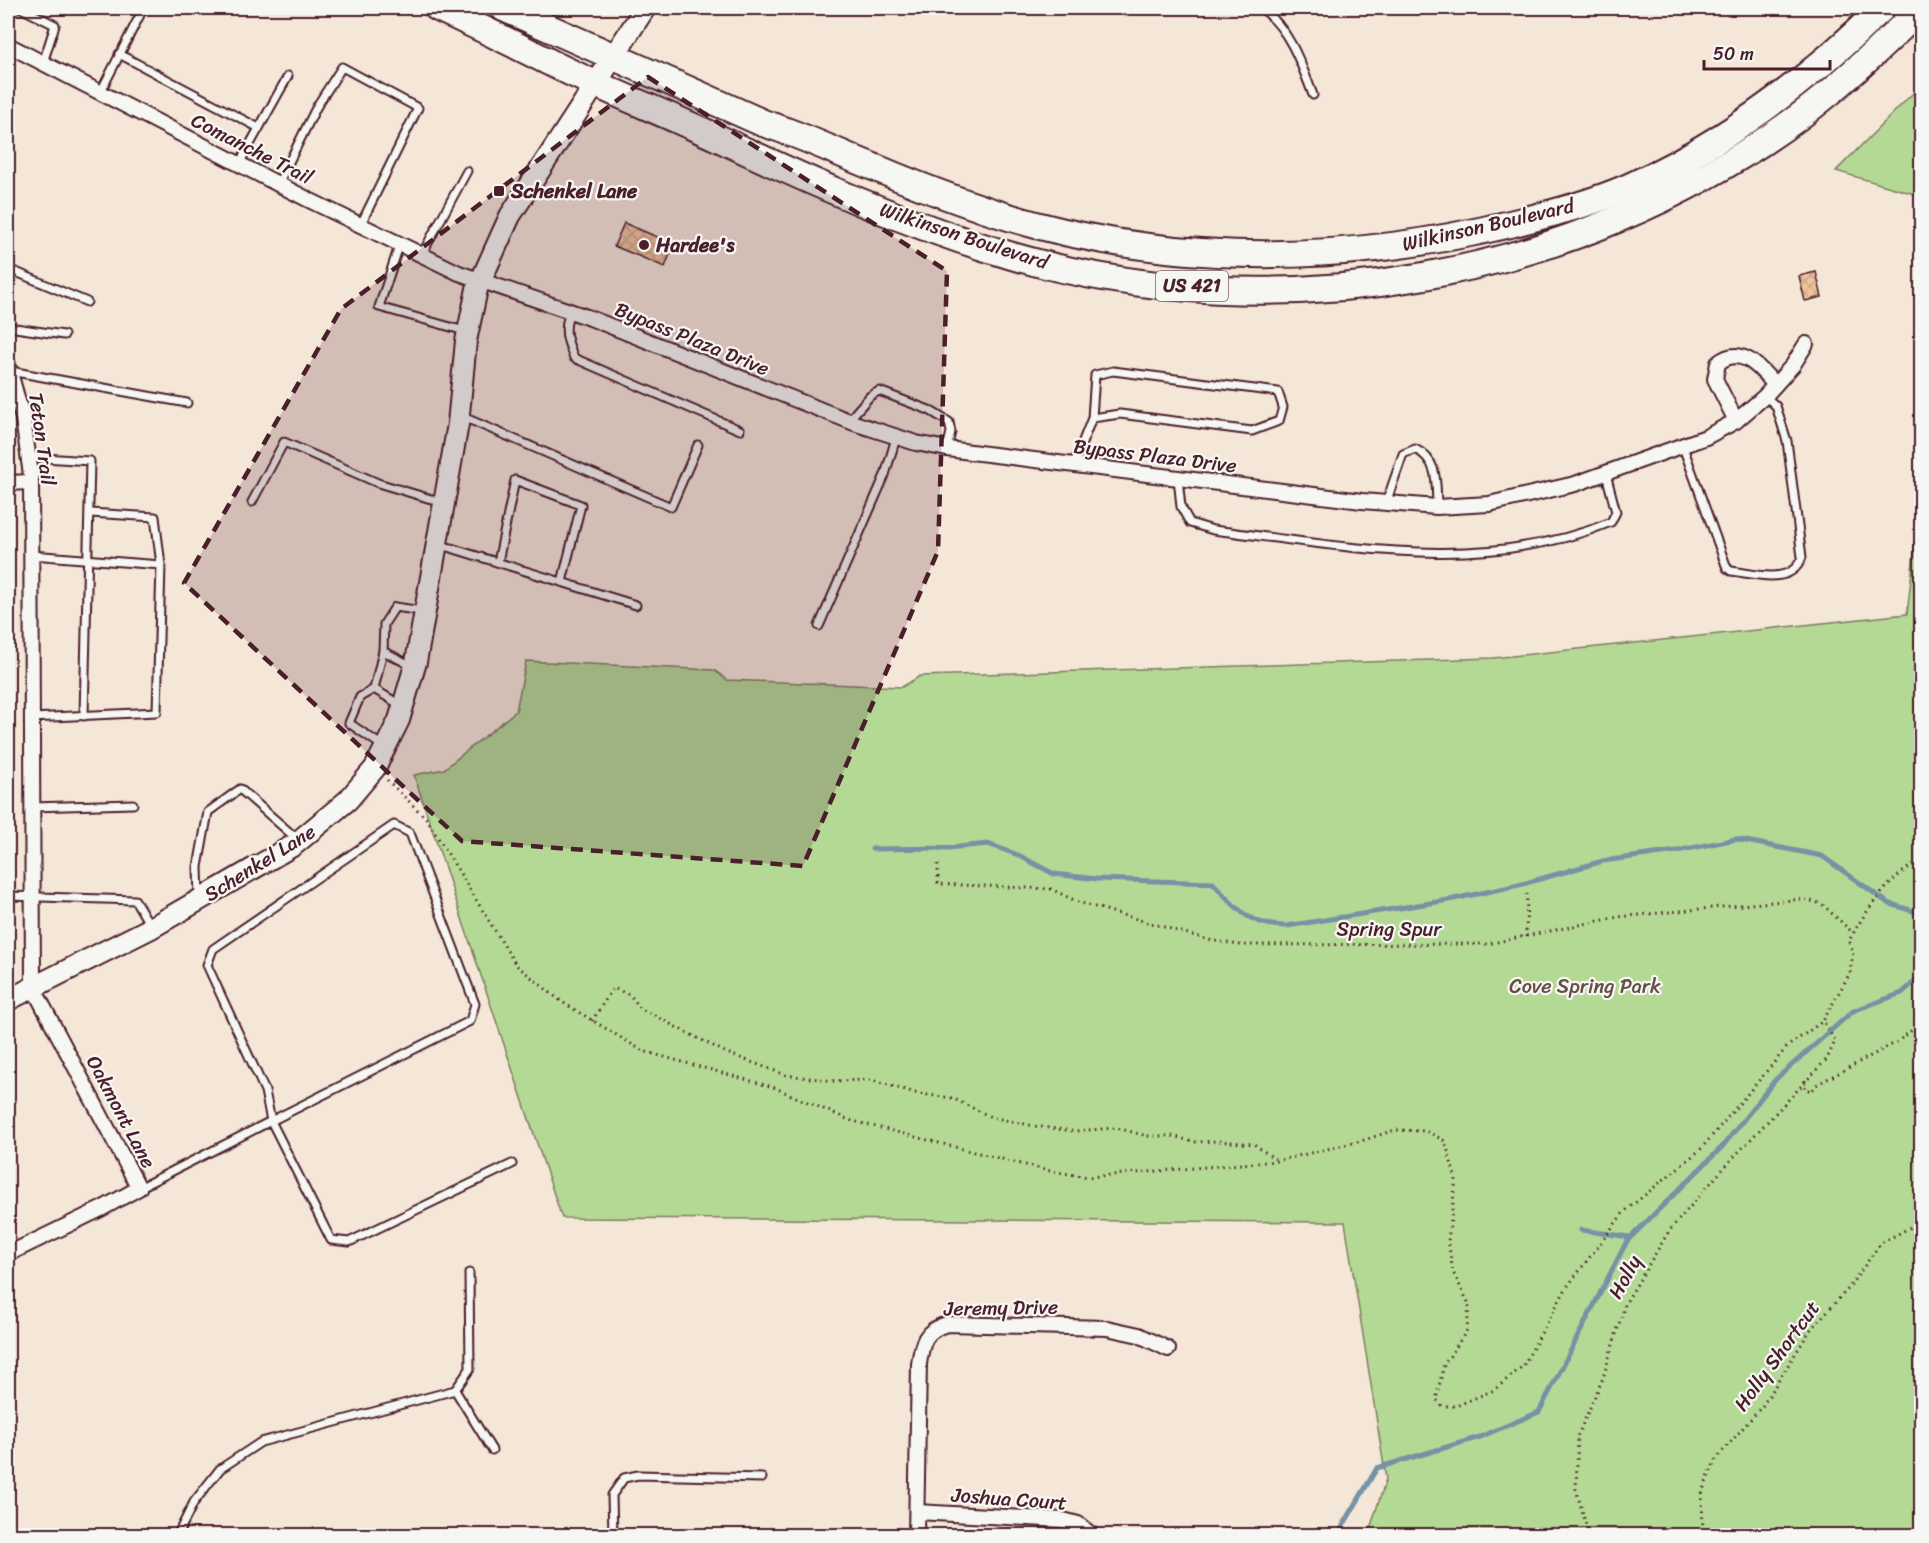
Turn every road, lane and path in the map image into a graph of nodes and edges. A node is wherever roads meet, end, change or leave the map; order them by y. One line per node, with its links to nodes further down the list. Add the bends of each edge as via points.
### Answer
1 (21, 8): 12 (lane, via 55,25)
2 (438, 8): 14 (highway, Wilkinson Boulevard / US 421)
3 (504, 8): 11 (highway, Wilkinson Boulevard / US 421)
4 (645, 8): 11 (street, Schenkel Lane)
5 (1261, 8): 16 (lane, via 1273,16 1297,52)
6 (1882, 8): 11 (highway, Wilkinson Boulevard / US 421, via 1834,53 1756,114 1629,186 1484,230 1435,241 1332,253 1182,250 1039,226 908,182)
7 (1921, 8): 14 (highway, Wilkinson Boulevard / US 421, via 1844,81 1800,116 1706,176 1656,202 1605,225 1500,260 1389,282 1333,288 1255,290 1168,285 1014,256 824,187)
8 (140, 15): 10 (lane)
9 (8, 45): 12 (street, Comanche Trail)
10 (119, 54): 15 (lane); 17 (lane)
11 (613, 56): 14 (street, Schenkel Lane)
12 (43, 63): 15 (street, Comanche Trail)
13 (288, 76): 17 (lane)
14 (597, 83): 25 (street, Schenkel Lane, via 510,216)
15 (100, 93): 18 (street, Comanche Trail)
16 (1313, 95)
17 (259, 128): 18 (lane)
18 (239, 164): 20 (street, Comanche Trail)
19 (467, 171): 23 (lane)
20 (278, 184): 21 (street, Comanche Trail); 21 (lane, via 317,106 342,67 418,108)
21 (360, 226): 22 (street, Comanche Trail)
22 (399, 246): 23 (street, Comanche Trail); 29 (lane, via 379,307)
23 (422, 256): 25 (street, Comanche Trail)
24 (8, 271): 26 (lane)
25 (481, 281): 27 (street, Bypass Plaza Drive); 29 (street, Schenkel Lane)
26 (87, 302)
27 (571, 311): 38 (street, Bypass Plaza Drive); 40 (lane, via 565,322 574,358)
28 (8, 327): 30 (lane)
29 (467, 331): 36 (street, Schenkel Lane)
30 (64, 335)
31 (1806, 344): 33 (street, Bypass Plaza Drive)
32 (8, 369): 35 (lane); 45 (street, Teton Trail)
33 (1775, 384): 34 (street, Bypass Plaza Drive); 39 (street, via 1756,364 1740,356 1731,355 1718,363 1714,379)
34 (1765, 396): 39 (street, Bypass Plaza Drive); 43 (lane, via 1776,406 1787,441 1802,557 1798,568 1787,576 1727,568)
35 (187, 403)
36 (459, 415): 42 (lane, via 671,507); 52 (street, Schenkel Lane)
37 (1092, 418): 37 (lane, via 1120,414 1252,431 1279,421 1283,407 1278,392 1113,371 1095,375); 46 (lane)
38 (848, 421): 41 (street, Bypass Plaza Drive); 44 (lane, via 879,391 949,422)
39 (1736, 421): 43 (street, Bypass Plaza Drive)
40 (740, 430)
41 (897, 438): 44 (street, Bypass Plaza Drive); 64 (lane, via 885,475)
42 (698, 445)
43 (1683, 447): 47 (street, Bypass Plaza Drive)
44 (947, 449): 46 (street, Bypass Plaza Drive)
45 (29, 457): 50 (street, Teton Trail); 55 (lane, via 90,461)
46 (1073, 466): 48 (street, Bypass Plaza Drive)
47 (1606, 474): 48 (lane, via 1616,512 1611,522 1537,544 1462,553 1213,530 1190,523 1181,507); 54 (street, Bypass Plaza Drive, via 1518,499)
48 (1178, 478): 53 (street, Bypass Plaza Drive)
49 (8, 483): 50 (street)
50 (30, 483): 57 (street, Teton Trail)
51 (252, 502): 52 (lane, via 284,442 378,483)
52 (443, 503): 56 (street, Schenkel Lane)
53 (1386, 503): 54 (street, Bypass Plaza Drive); 54 (lane, via 1402,454 1415,450 1426,454 1435,472)
54 (1437, 507)
55 (90, 513): 58 (lane); 60 (lane, via 155,517)
56 (436, 543): 59 (lane); 63 (street, Schenkel Lane)
57 (31, 555): 58 (lane); 70 (street, Teton Trail)
58 (88, 559): 60 (lane); 69 (lane)
59 (498, 562): 61 (lane); 61 (lane, via 515,480 581,505)
60 (161, 565): 69 (lane, via 157,712)
61 (562, 582): 62 (lane)
62 (636, 605)
63 (425, 611): 65 (lane, via 396,607 384,624); 66 (street, Schenkel Lane)
64 (819, 626)
65 (383, 651): 66 (lane); 67 (lane)
66 (414, 667): 68 (street, Schenkel Lane)
67 (374, 689): 68 (lane); 71 (lane, via 360,697 349,723)
68 (403, 707): 71 (street, Schenkel Lane)
69 (84, 716): 70 (lane)
70 (31, 718): 74 (street, Teton Trail)
71 (384, 747): 72 (street, Schenkel Lane)
72 (375, 768): 75 (street, Schenkel Lane, via 348,800); 87 (path, via 426,818 516,965)
73 (133, 804): 74 (lane)
74 (32, 807): 80 (street, Teton Trail)
75 (299, 841): 81 (street, Schenkel Lane); 81 (lane, via 240,789 208,812 198,867)
76 (1922, 861): 83 (path, via 1908,866 1889,885)
77 (938, 864): 84 (path, Spring Spur, via 938,884 1051,889 1078,902 1239,945 1487,944)
78 (1527, 894): 84 (path)
79 (8, 896): 80 (lane)
80 (32, 896): 82 (lane, via 135,900); 85 (street, Teton Trail)
81 (199, 901): 82 (street, Schenkel Lane)
82 (151, 927): 85 (street, Schenkel Lane)
83 (1853, 933): 84 (path, Spring Spur, via 1822,904 1803,900 1618,917); 88 (path, via 1849,941 1853,951 1850,973)
84 (1526, 937)
85 (33, 987): 86 (street, Schenkel Lane); 94 (street, Oakmont Lane)
86 (8, 1000)
87 (592, 1021): 92 (path, via 643,1051 773,1087 849,1120 1045,1170 1088,1177); 92 (path, via 613,988 630,995 641,1009 728,1053 786,1075 834,1081 871,1080 919,1094 952,1098 991,1117 1034,1126 1073,1131 1117,1128 1194,1142 1254,1144)
88 (1823, 1021): 90 (path, Holly, via 1835,1041 1827,1059); 92 (path, via 1788,1046 1700,1150 1624,1212 1567,1287 1523,1366 1494,1389 1456,1406 1442,1406 1436,1399 1444,1365 1467,1330 1469,1304 1453,1272 1448,1241 1456,1179 1445,1141 1426,1131 1395,1130)
89 (1922, 1022): 90 (path, via 1896,1042 1816,1085 1812,1091 1805,1089)
90 (1805, 1080): 107 (path, Holly, via 1669,1231 1625,1304 1603,1378 1578,1435 1576,1489)
91 (271, 1121): 91 (lane, via 470,1021 475,1004 410,833 394,825 213,949 207,965 265,1091); 93 (lane, via 331,1240 349,1242); 94 (lane)
92 (1277, 1161)
93 (512, 1164)
94 (139, 1188): 96 (street, Oakmont Lane)
95 (1922, 1221): 108 (path, Holly Shortcut, via 1881,1243 1847,1290 1811,1329 1763,1405 1716,1459 1702,1492)
96 (8, 1254)
97 (469, 1273): 99 (lane, via 470,1369)
98 (1168, 1349): 102 (street, Jeremy Drive, via 1139,1335 1107,1328 947,1324 933,1329 922,1343 919,1364)
99 (455, 1390): 100 (lane); 103 (lane, via 261,1442 220,1469 194,1502)
100 (492, 1450)
101 (762, 1478): 104 (lane, via 624,1478 612,1495)
102 (917, 1512): 105 (street, Jeremy Drive); 106 (street, Joshua Court, via 1064,1520 1078,1524)
103 (177, 1536)
104 (613, 1536)
105 (916, 1536)
106 (1094, 1536)
107 (1589, 1536)
108 (1703, 1536)

